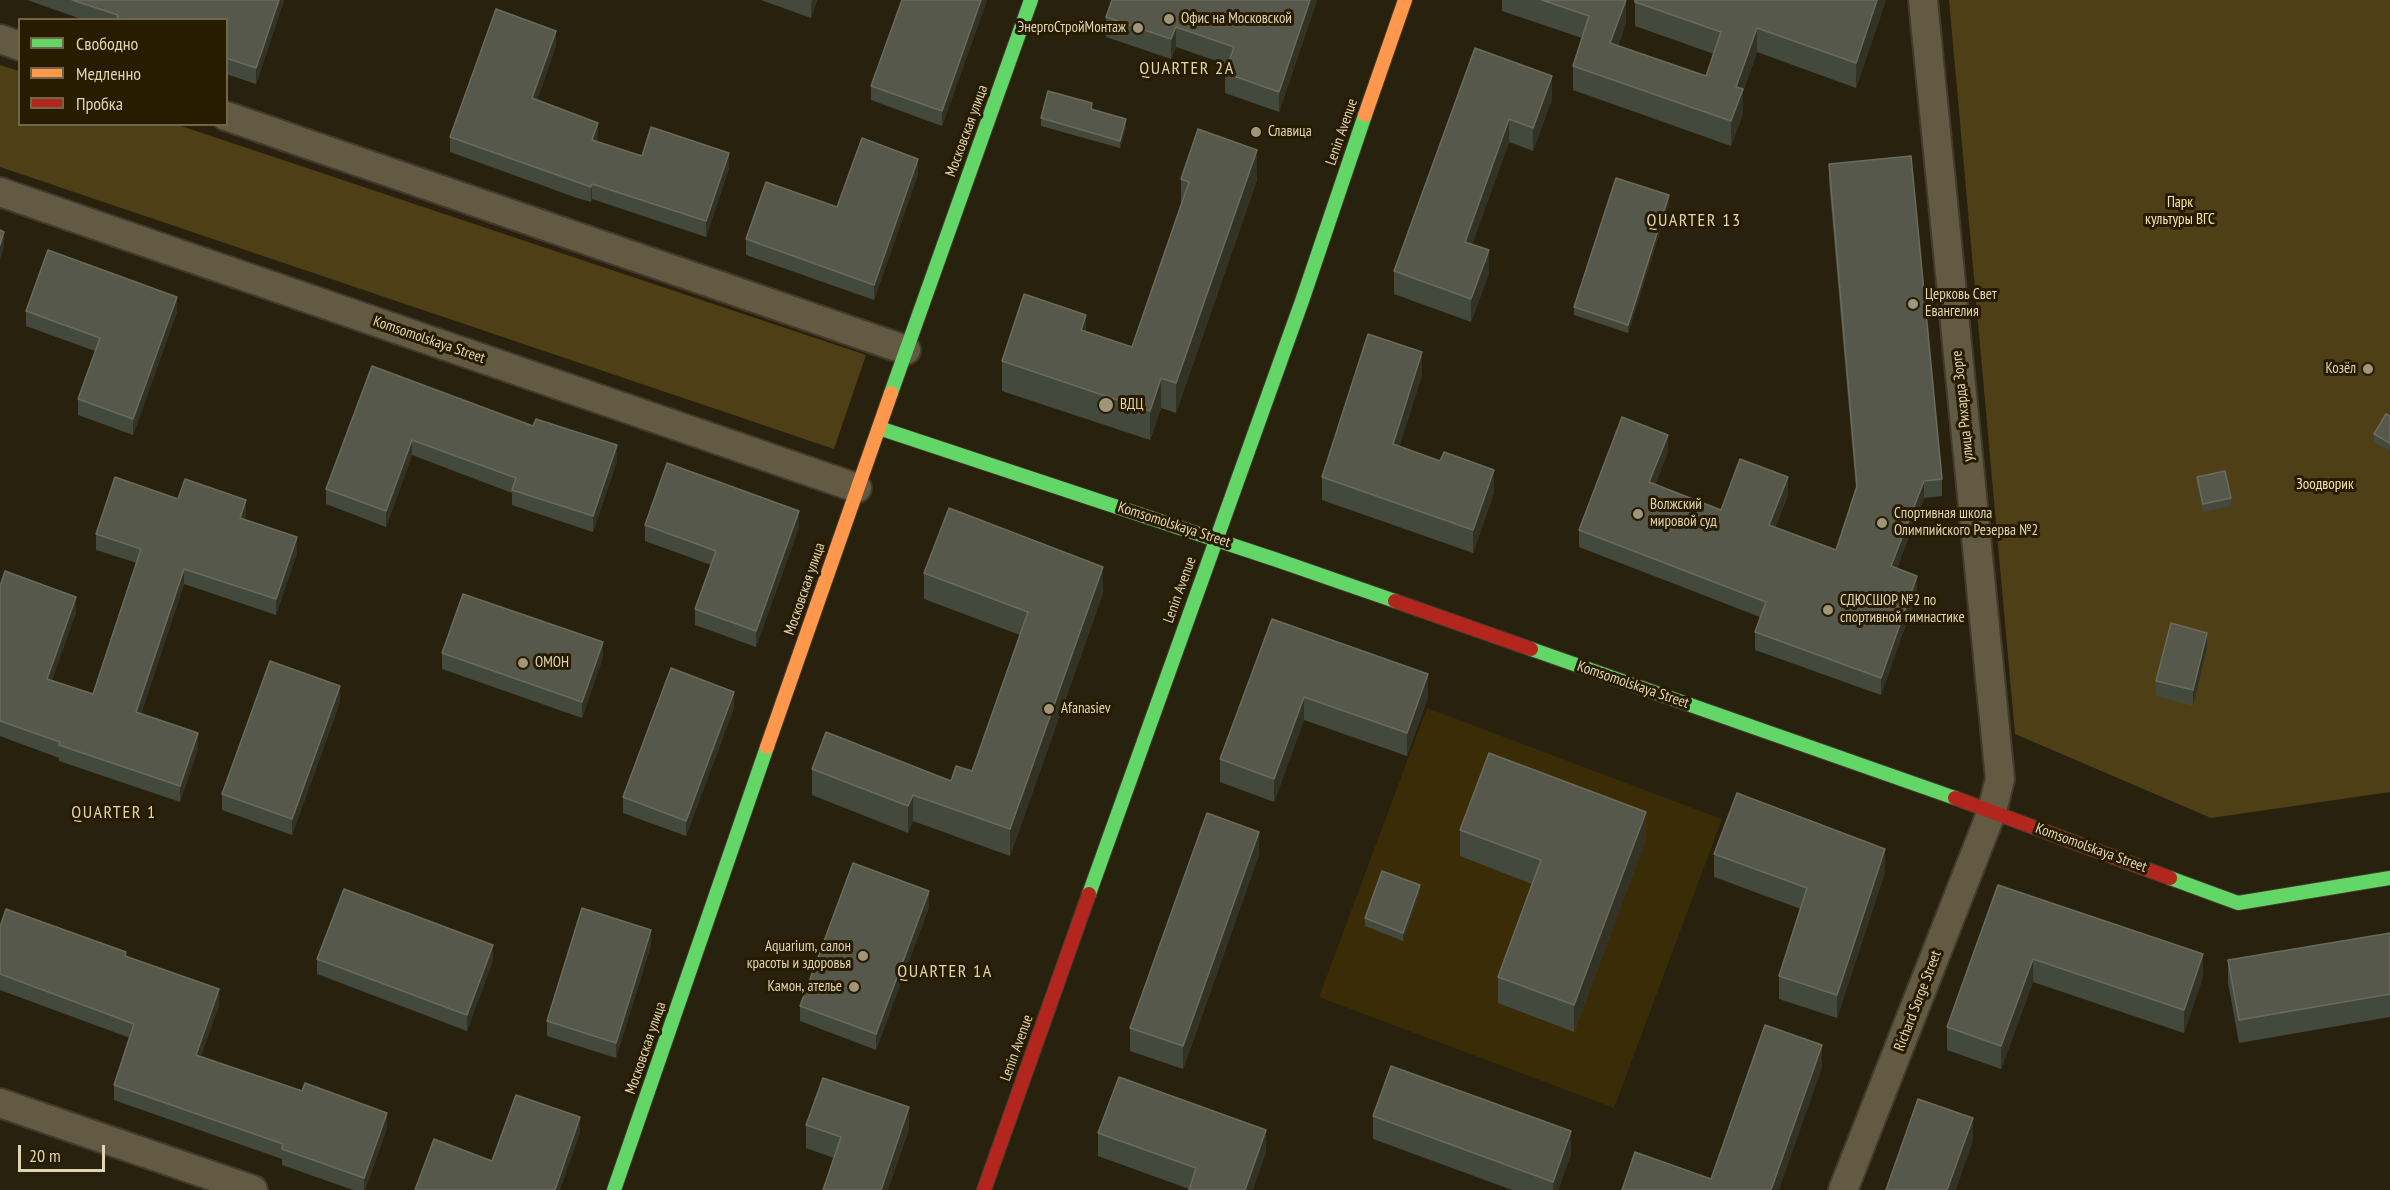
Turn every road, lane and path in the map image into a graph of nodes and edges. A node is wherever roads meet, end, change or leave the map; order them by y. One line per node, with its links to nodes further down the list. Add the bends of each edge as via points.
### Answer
1 (1031, 0): 8 (street, Московская улица)
2 (1405, 0): 11 (street, Lenin Avenue)
3 (1923, 0): 12 (street, улица Рихарда Зорге, via 2000,779)
4 (0, 39): 5 (street)
5 (18, 45)
6 (228, 117): 8 (street)
7 (0, 192): 10 (street, Komsomolskaya Street)
8 (906, 350): 9 (street, Московская улица)
9 (879, 428): 10 (street, Московская улица); 11 (street, Komsomolskaya Street)
10 (857, 489): 16 (street, Московская улица)
11 (1216, 538): 12 (street, Komsomolskaya Street); 17 (street, Lenin Avenue)
12 (1992, 811): 13 (street, Komsomolskaya Street, via 2238,903); 18 (street, Richard Sorge Street)
13 (2390, 878)
14 (0, 1103): 15 (street)
15 (253, 1190)
16 (614, 1190)
17 (984, 1190)
18 (1843, 1190)

